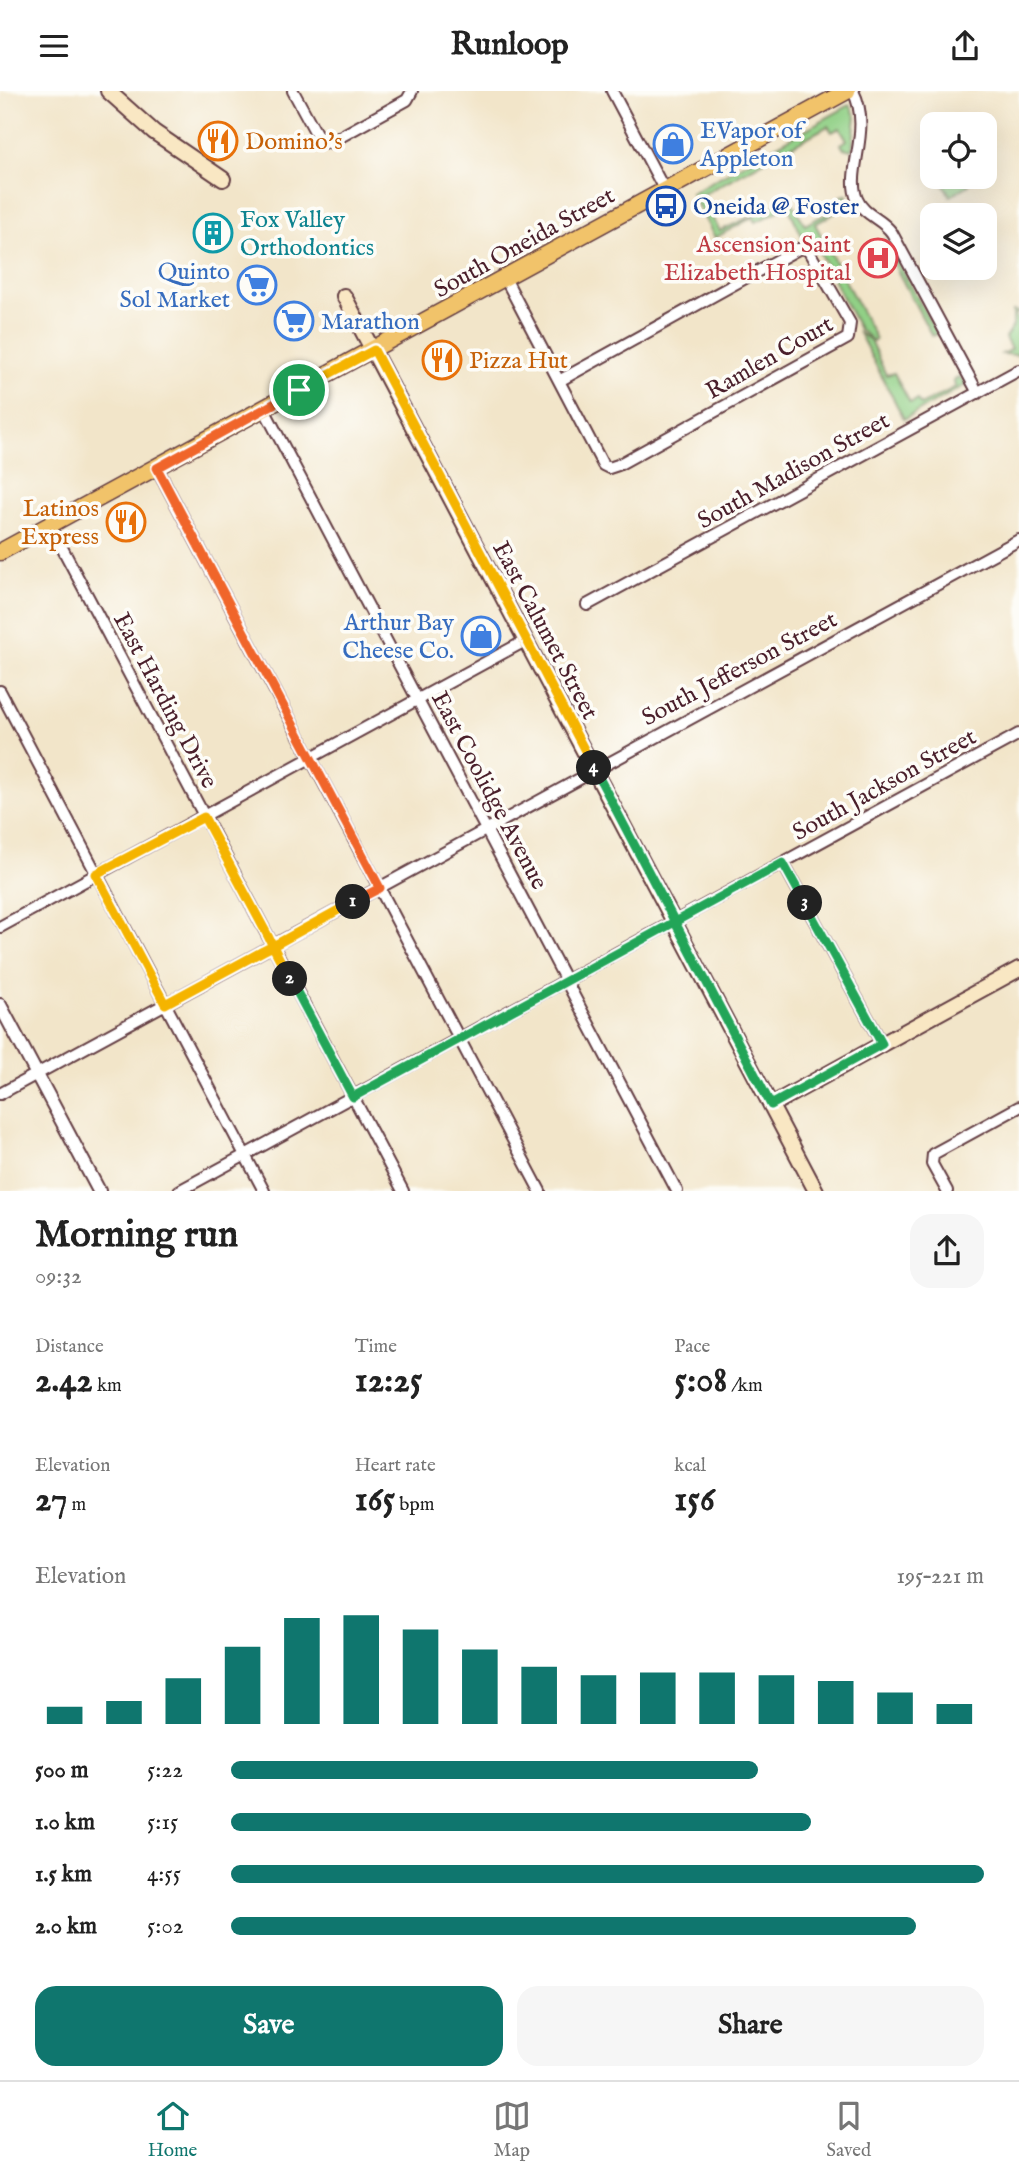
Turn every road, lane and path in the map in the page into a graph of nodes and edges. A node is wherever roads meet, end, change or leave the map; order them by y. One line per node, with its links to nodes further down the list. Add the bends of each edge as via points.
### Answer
1 (108, 91): 7 (main road, via 154,132)
2 (293, 91): 3 (street, via 318,137 329,143 407,100)
3 (412, 91)
4 (612, 91): 8 (street)
5 (847, 91): 8 (main road, South Oneida Street)
6 (853, 91): 14 (street, via 862,116 857,198 869,216 892,233)
7 (223, 179)
8 (665, 191): 9 (main road, South Oneida Street)
9 (505, 278): 11 (main road, South Oneida Street); 13 (street, Ramlen Court)
10 (344, 296): 11 (main road, East Calumet Street)
11 (374, 350): 15 (main road, South Oneida Street); 21 (main road, East Calumet Street)
12 (1019, 370): 14 (street, South Madison Street)
13 (559, 381): 13 (street, Ramlen Court, via 600,461 612,468 846,340 851,327 813,254 801,248)
14 (978, 393): 20 (street, South Madison Street)
15 (264, 409): 16 (main road, South Oneida Street); 23 (street, East Coolidge Avenue)
16 (157, 468): 17 (main road, South Oneida Street); 25 (street)
17 (50, 525): 19 (main road, South Oneida Street); 27 (street, East Harding Drive)
18 (1019, 540): 26 (street, South Jefferson Street)
19 (0, 552)
20 (587, 605)
21 (525, 641): 23 (street); 26 (main road, East Calumet Street)
22 (0, 691): 30 (street)
23 (419, 700): 25 (street); 28 (street, East Coolidge Avenue)
24 (1019, 734): 29 (street, South Jackson Street)
25 (312, 758): 27 (street); 31 (street)
26 (595, 770): 28 (street, South Jefferson Street); 32 (main road, East Calumet Street)
27 (204, 817): 30 (street); 34 (street, East Harding Drive)
28 (487, 830): 31 (street, South Jefferson Street); 36 (street, East Coolidge Avenue)
29 (783, 863): 32 (street, South Jackson Street); 40 (street)
30 (96, 874): 33 (street); 37 (street)
31 (380, 888): 34 (street, South Jefferson Street); 39 (street)
32 (674, 922): 36 (street, South Jackson Street); 44 (main road, East Calumet Street)
33 (0, 927)
34 (273, 946): 37 (street, South Jefferson Street); 43 (street, East Harding Drive)
35 (1019, 969): 40 (main road)
36 (566, 981): 39 (street, South Jackson Street); 52 (street, East Coolidge Avenue)
37 (165, 1004): 41 (street, South Jefferson Street); 46 (street)
38 (0, 1005): 41 (street)
39 (460, 1039): 43 (street, South Jackson Street); 51 (street)
40 (882, 1044): 44 (main road)
41 (37, 1074): 42 (street, South Jefferson Street); 47 (street)
42 (0, 1094)
43 (353, 1097): 46 (street, South Jackson Street); 50 (street, East Harding Drive)
44 (771, 1105): 53 (main road, East Calumet Street)
45 (1019, 1107): 54 (street, via 933,1154 932,1164)
46 (245, 1155): 48 (street, South Jackson Street); 49 (street)
47 (99, 1191)
48 (178, 1191)
49 (264, 1191)
50 (403, 1191)
51 (540, 1191)
52 (677, 1191)
53 (816, 1191)
54 (947, 1191)

